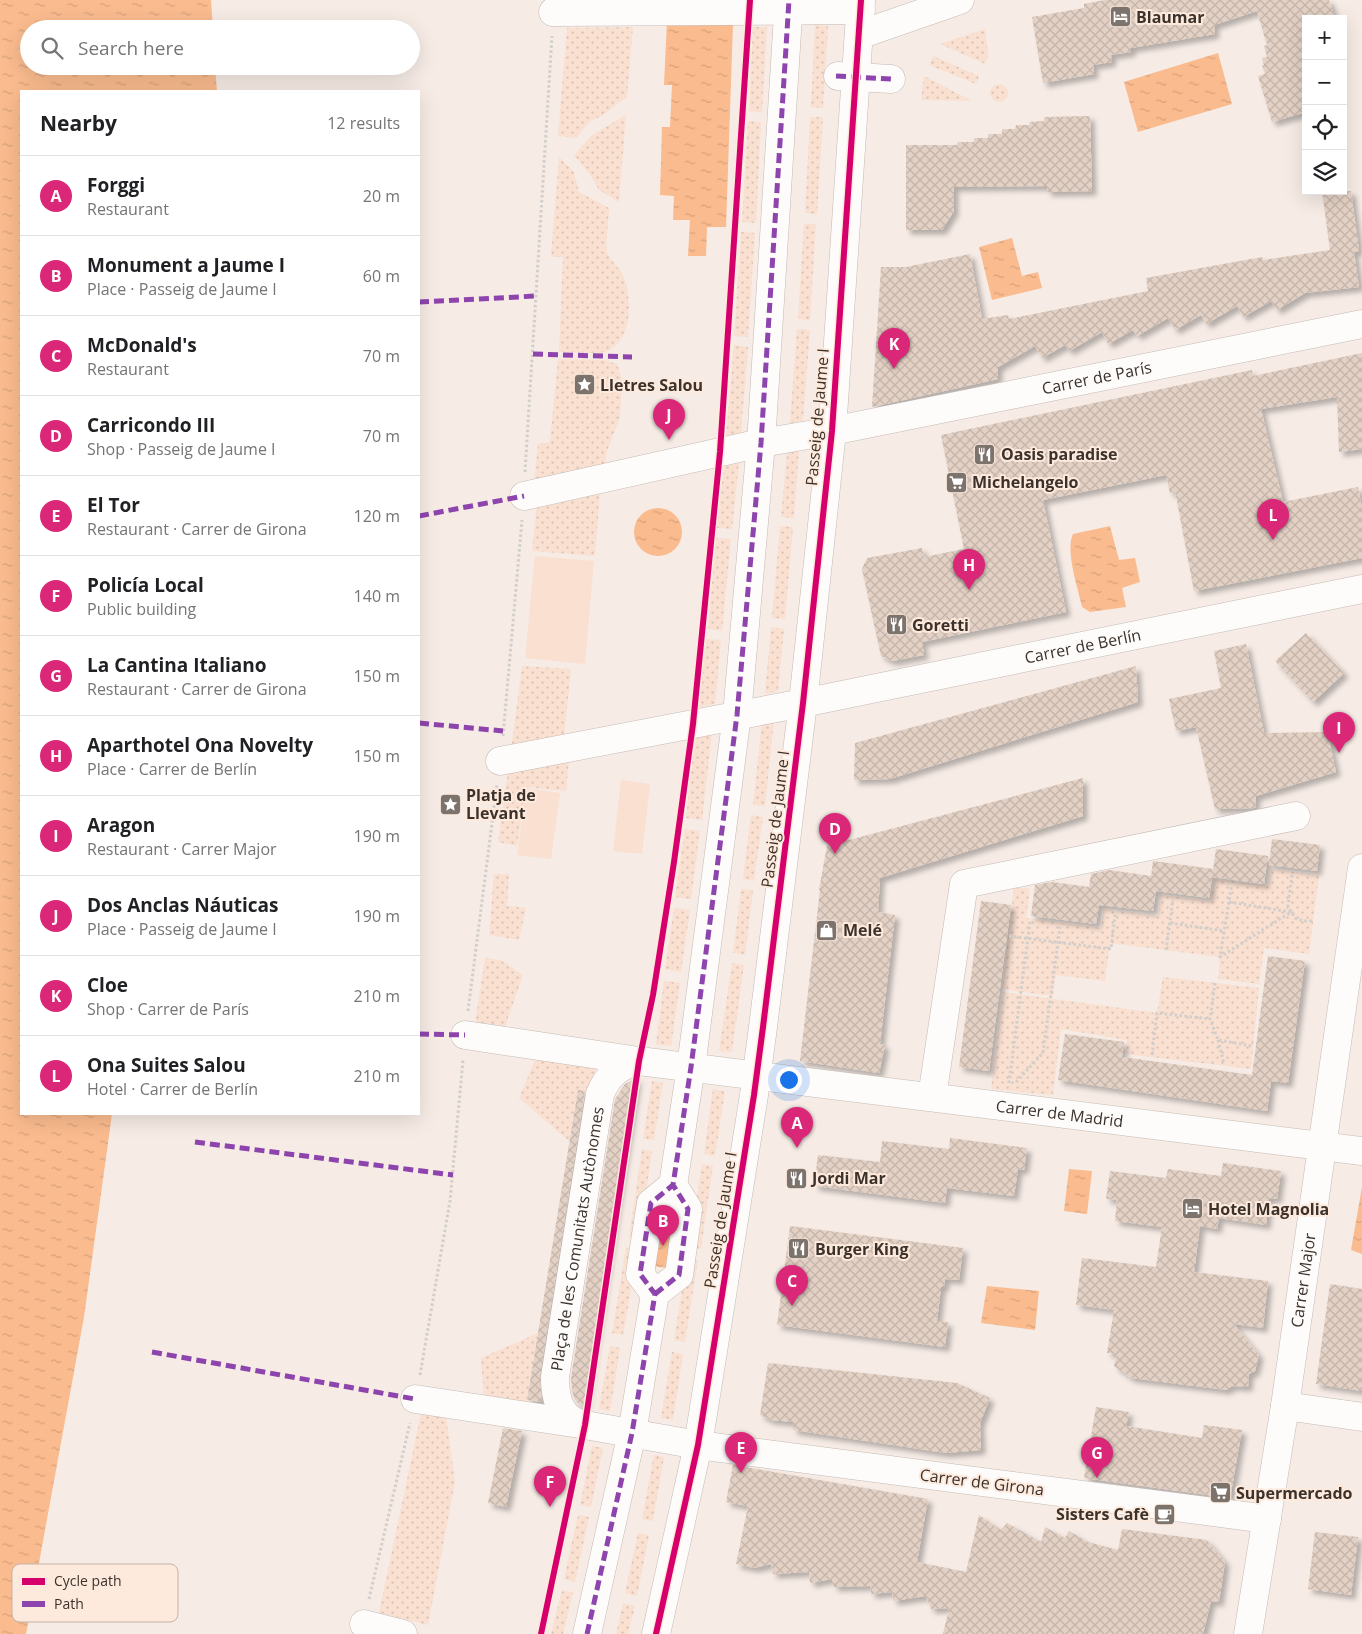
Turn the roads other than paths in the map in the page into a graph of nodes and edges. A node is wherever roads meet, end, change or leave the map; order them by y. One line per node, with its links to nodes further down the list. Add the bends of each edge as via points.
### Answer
1 (960, 0): 4 (street)
2 (788, 6): 3 (street); 4 (street); 9 (street)
3 (553, 12)
4 (860, 15): 5 (street, Passeig de Jaume I)
5 (846, 77): 6 (street); 8 (street, Passeig de Jaume I)
6 (891, 79)
7 (1362, 324): 8 (street, Carrer de París)
8 (832, 431): 9 (street, Carrer de París); 12 (street, Passeig de Jaume I)
9 (761, 443): 10 (street, Carrer de París); 13 (street)
10 (524, 496)
11 (1362, 589): 12 (street, Carrer de Berlín)
12 (803, 703): 13 (street, Carrer de Berlín); 21 (street, Passeig de Jaume I)
13 (737, 715): 14 (street, Carrer de Berlín); 20 (street)
14 (500, 761)
15 (1296, 816): 22 (street, via 964,884)
16 (1362, 868): 17 (street, Carrer Major)
17 (1355, 965): 23 (street, Carrer Major)
18 (465, 1035): 19 (street)
19 (639, 1061): 20 (street); 30 (street, Plaça de les Comunitats Autònomes, via 611,1074 600,1094 555,1377 560,1410)
20 (691, 1067): 21 (street); 25 (street)
21 (757, 1076): 22 (street, Carrer de Madrid); 32 (street, Passeig de Jaume I)
22 (932, 1097): 23 (street, Carrer de Madrid)
23 (1322, 1146): 24 (street, Carrer de Madrid); 28 (street, Carrer Major)
24 (1362, 1151)
25 (673, 1184): 26 (street, via 651,1203 640,1274); 26 (street, Passeig de Jaume I, via 688,1209 679,1275)
26 (655, 1294): 31 (street)
27 (415, 1399): 30 (street)
28 (1285, 1406): 29 (street); 33 (street, Carrer Major)
29 (1362, 1417)
30 (580, 1424): 31 (street, Plaça de les Comunitats Autònomes)
31 (632, 1433): 32 (street, Plaça de les Comunitats Autònomes); 36 (street)
32 (698, 1445): 33 (street, Carrer de Girona); 37 (street, Passeig de Jaume I)
33 (1267, 1518): 38 (street, Carrer Major)
34 (364, 1624): 35 (street)
35 (403, 1634)
36 (587, 1634)
37 (656, 1634)
38 (1248, 1634)

